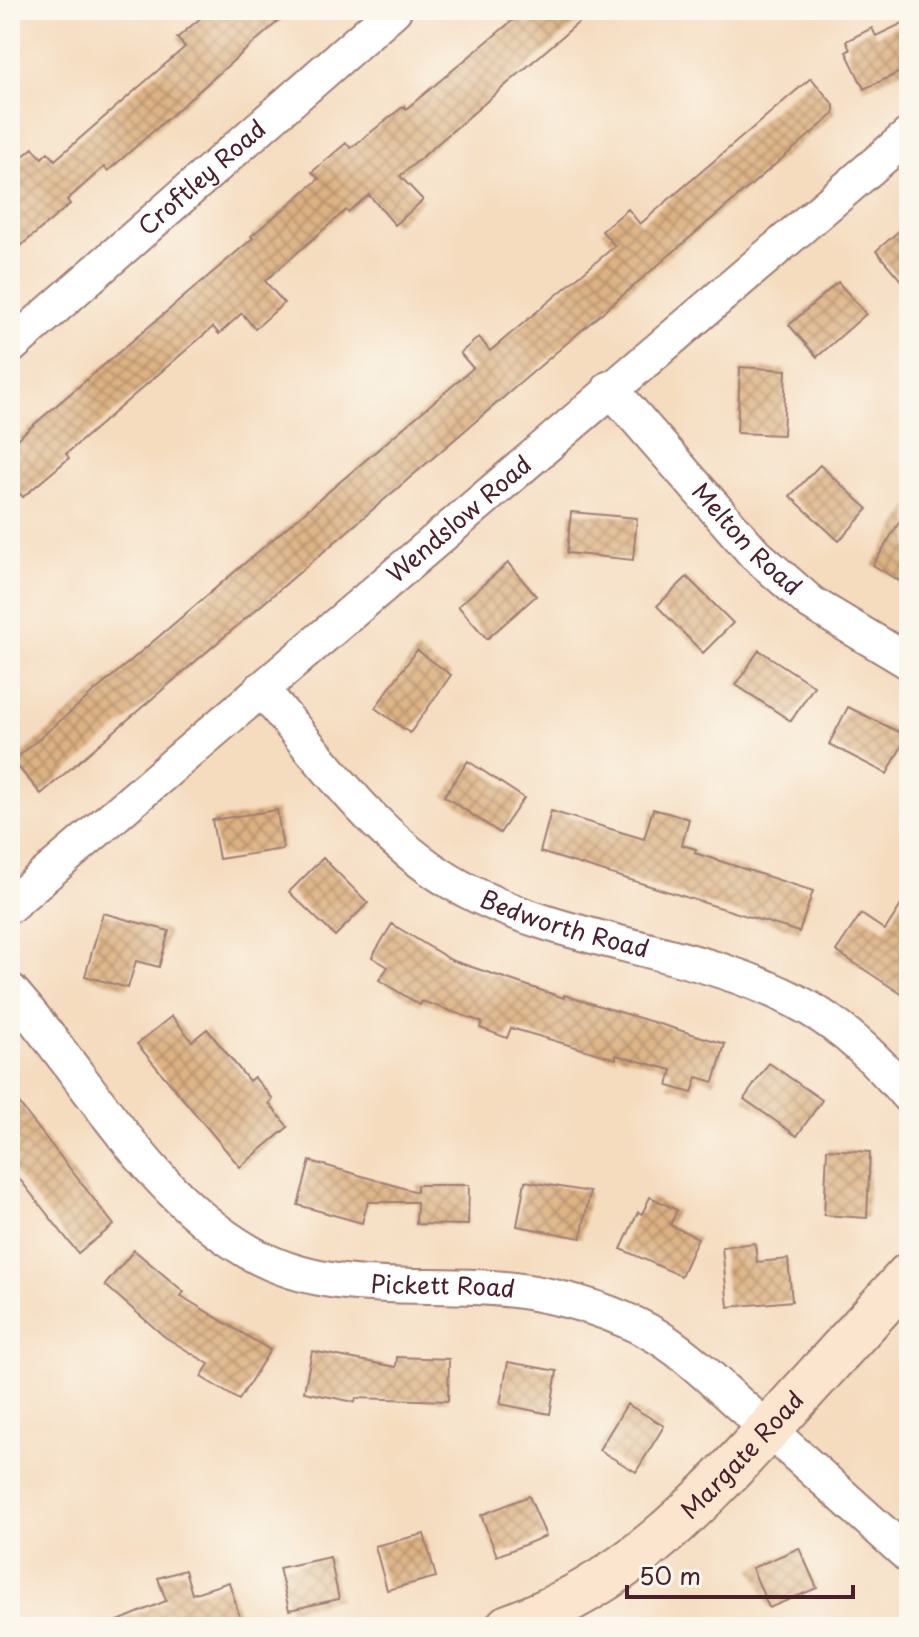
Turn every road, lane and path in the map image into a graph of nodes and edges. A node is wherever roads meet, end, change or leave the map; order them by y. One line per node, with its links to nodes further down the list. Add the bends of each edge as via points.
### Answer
1 (394, 10): 3 (street, Croftley Road)
2 (909, 135): 4 (street, Wendslow Road)
3 (10, 347)
4 (610, 388): 5 (street, Melton Road, via 755,554 811,603); 6 (street, Wendslow Road)
5 (909, 662)
6 (261, 689): 7 (street, Wendslow Road); 9 (street, Bedworth Road, via 376,821 428,868 521,914 774,991 847,1035)
7 (10, 905)
8 (10, 990): 11 (street, Pickett Road, via 169,1189 203,1221 253,1255 321,1279 353,1284 495,1287 577,1302 648,1332 680,1352)
9 (909, 1097)
10 (909, 1275): 11 (street, Margate Road)
11 (768, 1429): 12 (street, Pickett Road); 13 (street, Margate Road, via 690,1512 634,1561 564,1604)
12 (909, 1556)
13 (508, 1627)

